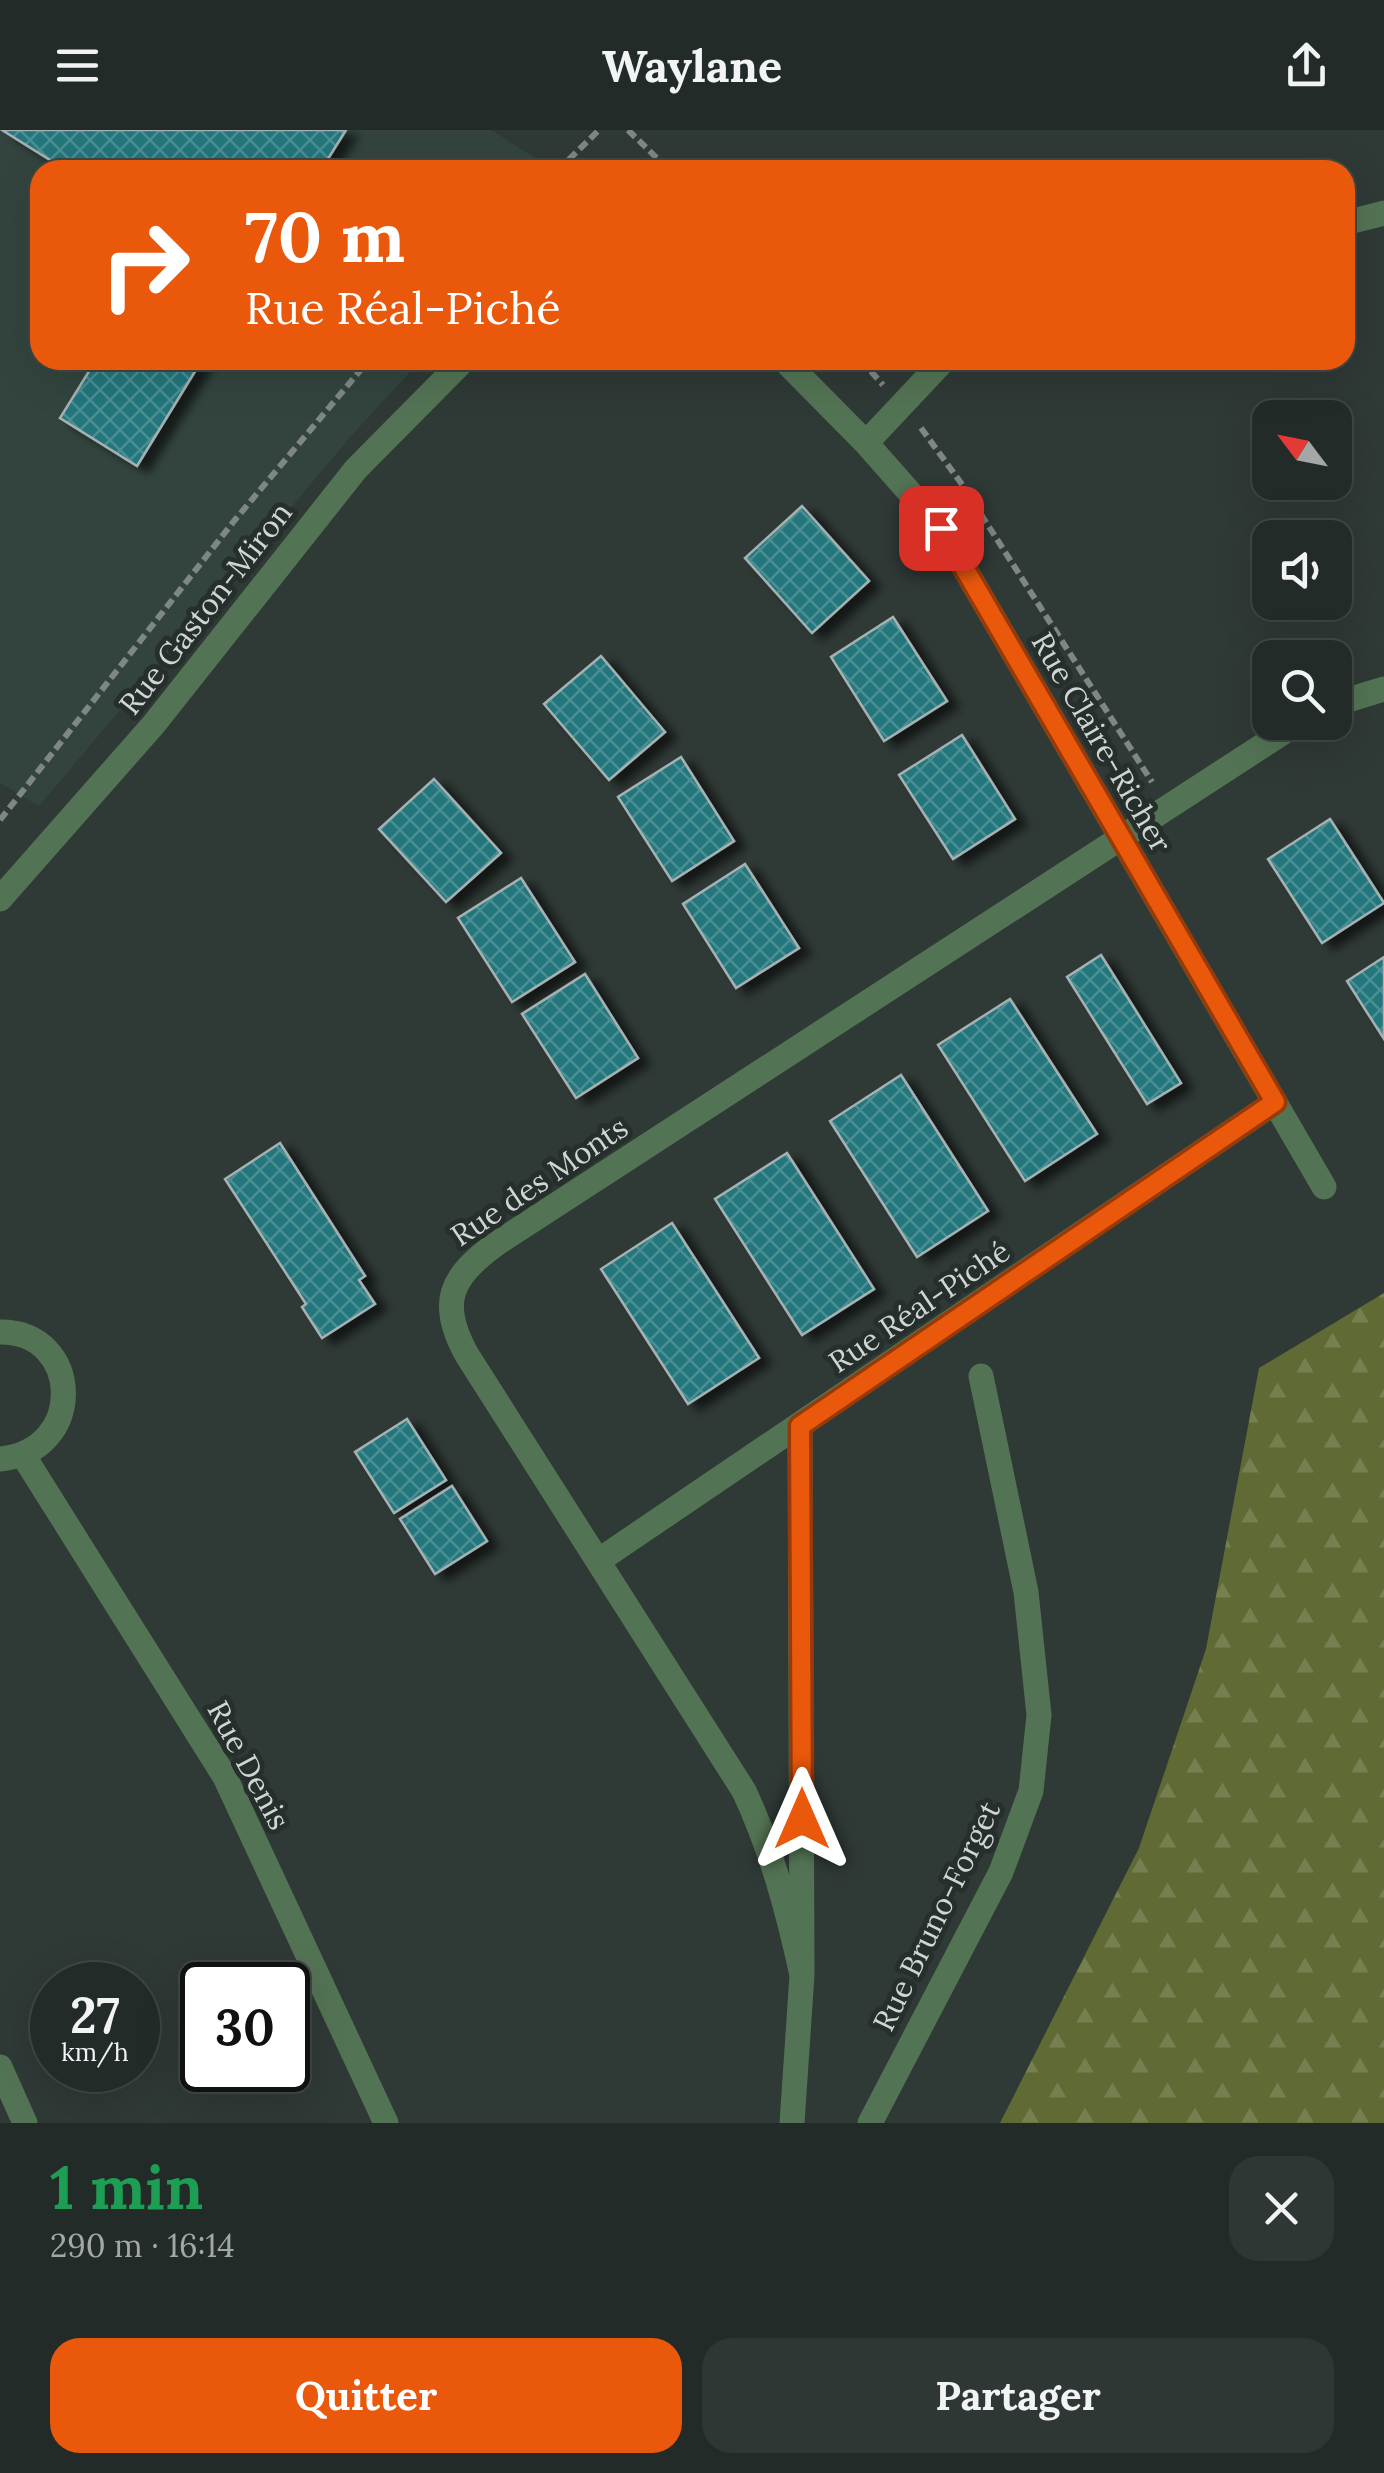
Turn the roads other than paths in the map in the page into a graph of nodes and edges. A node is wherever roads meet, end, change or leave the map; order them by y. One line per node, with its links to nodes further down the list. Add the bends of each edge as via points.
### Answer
1 (1384, 214): 2 (street)
2 (1355, 221)
3 (454, 370): 11 (street, Rue Gaston-Miron, via 356,469 154,724)
4 (794, 370): 6 (street, Rue Claire-Richer)
5 (934, 370): 6 (street)
6 (866, 442): 10 (street, Rue Claire-Richer, via 941,528)
7 (1384, 689): 8 (street)
8 (1352, 699)
9 (1272, 740): 10 (street, Rue des Monts)
10 (1121, 840): 12 (street, Rue Claire-Richer); 18 (street, Rue des Monts, via 496,1244 461,1274 450,1312 458,1340)
11 (0, 899)
12 (1275, 1102): 13 (street, Rue Claire-Richer); 16 (street, Rue Réal-Piché)
13 (1324, 1187)
14 (0, 1332): 17 (street, Rue Denis, via 30,1338 47,1351 64,1388 56,1429 42,1445)
15 (981, 1376): 24 (street, Rue Bruno-Forget, via 1026,1592 1039,1715 1031,1791 1001,1872)
16 (800, 1426): 18 (street, Rue Réal-Piché); 19 (street, Rue des Monts)
17 (12, 1458): 22 (street, Rue Denis, via 225,1777)
18 (598, 1561): 19 (street, Rue des Monts, via 744,1792 783,1891)
19 (802, 1975): 23 (street, Rue des Monts)
20 (0, 2067): 21 (street)
21 (25, 2123)
22 (386, 2123)
23 (792, 2123)
24 (870, 2123)

